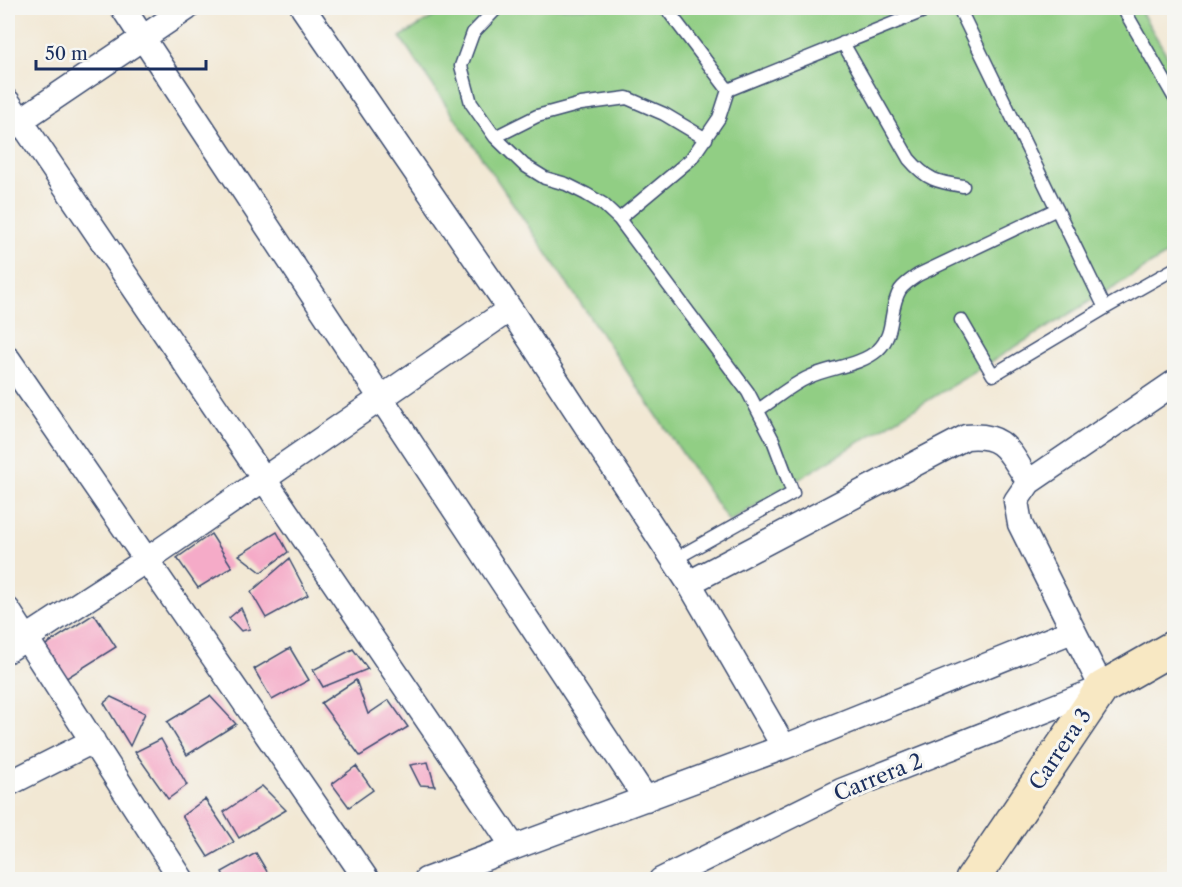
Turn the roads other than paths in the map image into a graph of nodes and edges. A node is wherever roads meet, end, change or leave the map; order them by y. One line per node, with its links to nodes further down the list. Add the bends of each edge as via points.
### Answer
1 (123, 8): 9 (street)
2 (187, 8): 9 (street)
3 (303, 8): 21 (street)
4 (497, 8): 14 (lane, via 473,33 461,66 471,103)
5 (666, 8): 11 (lane)
6 (931, 8): 10 (lane)
7 (959, 8): 17 (lane)
8 (1123, 8): 12 (lane)
9 (144, 36): 13 (street); 25 (street)
10 (843, 43): 11 (lane); 16 (lane, via 909,159 936,182)
11 (729, 90): 15 (lane)
12 (1174, 97)
13 (12, 117): 27 (street)
14 (495, 137): 15 (lane, via 537,116 581,104 627,98); 18 (lane, via 524,165 586,194)
15 (706, 139): 18 (lane, via 691,159)
16 (963, 186)
17 (1057, 208): 20 (lane); 26 (lane, via 918,275 901,289 886,342 876,352 807,377)
18 (618, 219): 26 (lane)
19 (1174, 270): 20 (lane)
20 (1105, 308): 22 (lane, via 993,375)
21 (510, 309): 25 (street); 29 (street)
22 (962, 320)
23 (8, 359): 30 (street)
24 (1174, 383): 28 (street)
25 (380, 398): 27 (street); 40 (street)
26 (758, 410): 29 (lane, via 793,493)
27 (263, 478): 30 (street); 41 (street)
28 (1029, 482): 31 (street, via 1003,443 985,435 966,437); 33 (street, via 1016,501 1020,524)
29 (674, 560): 31 (street)
30 (145, 561): 34 (street); 43 (street)
31 (689, 583): 38 (street)
32 (8, 610): 34 (street)
33 (1072, 631): 36 (street); 38 (street)
34 (17, 644): 37 (street)
35 (1174, 647): 36 (street, Carrera 3)
36 (1102, 688): 45 (street, Carrera 2, via 841,791); 46 (street, Carrera 3)
37 (93, 741): 39 (street); 42 (street)
38 (784, 747): 40 (street)
39 (8, 784)
40 (646, 799): 41 (street)
41 (513, 846): 44 (street)
42 (182, 879)
43 (367, 879)
44 (426, 879)
45 (661, 879)
46 (972, 879)

